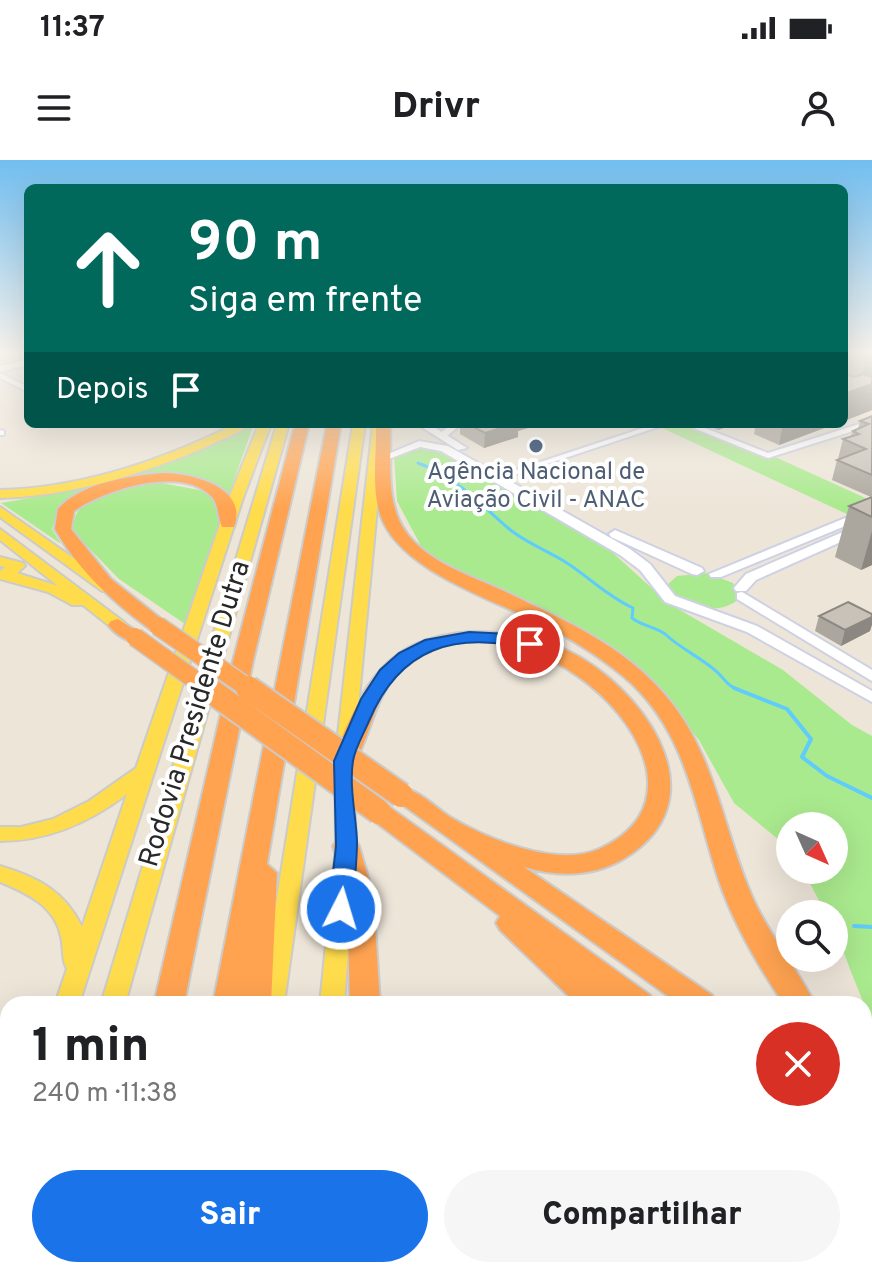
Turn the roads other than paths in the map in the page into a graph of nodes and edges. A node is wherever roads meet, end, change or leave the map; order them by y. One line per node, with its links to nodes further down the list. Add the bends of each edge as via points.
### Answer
1 (872, 422): 14 (street, via 768,456)
2 (236, 428): 19 (main road, via 161,460 36,492)
3 (264, 428): 22 (main road)
4 (282, 428): 44 (main road, Rodovia Presidente Dutra)
5 (301, 428): 45 (highway, Rodovia Presidente Dutra, via 243,661)
6 (333, 428): 37 (highway)
7 (358, 428): 48 (main road)
8 (381, 428): 35 (main road)
9 (382, 428): 17 (highway)
10 (422, 428): 16 (street)
11 (429, 428): 15 (street)
12 (452, 428): 15 (street)
13 (651, 428): 18 (street)
14 (698, 428)
15 (443, 435): 18 (street)
16 (409, 437): 17 (street); 28 (street, via 457,455 625,552)
17 (386, 457): 54 (highway, via 385,493 393,525 416,553 570,632 641,680 658,700 690,744 712,801 734,885)
18 (508, 474): 26 (street, via 633,544)
19 (0, 494)
20 (0, 511): 29 (main road)
21 (872, 511): 27 (street)
22 (228, 523): 29 (highway, via 221,498 200,482 130,481 81,498 63,515 63,529); 36 (main road)
23 (872, 523): 30 (street, via 751,577)
24 (5, 537): 25 (main road); 32 (main road)
25 (1, 566): 32 (main road)
26 (697, 571): 27 (street); 28 (street, via 670,576)
27 (716, 574): 30 (street)
28 (663, 586): 31 (street, via 670,599)
29 (107, 588): 38 (highway, bridge)
30 (741, 592): 31 (street, via 734,606); 33 (street)
31 (704, 611): 34 (street, via 752,629)
32 (126, 631): 41 (highway, bridge)
33 (872, 676)
34 (872, 697)
35 (344, 761): 38 (highway, via 386,674 430,644 469,637 510,639 579,665 614,692 655,754 657,814 632,846 595,861 558,866 521,857); 40 (main road)
36 (146, 770): 39 (main road, via 101,807 56,827); 43 (main road)
37 (267, 798): 46 (highway); 47 (highway)
38 (447, 826): 53 (highway)
39 (0, 834)
40 (346, 846): 49 (main road); 50 (highway, via 360,894)
41 (427, 846): 51 (highway); 52 (highway)
42 (0, 874): 43 (main road, via 36,886 65,910 75,933)
43 (71, 993)
44 (115, 996)
45 (171, 996)
46 (230, 996)
47 (256, 996)
48 (273, 996)
49 (333, 996)
50 (365, 996)
51 (588, 996)
52 (629, 996)
53 (691, 996)
54 (794, 996)

